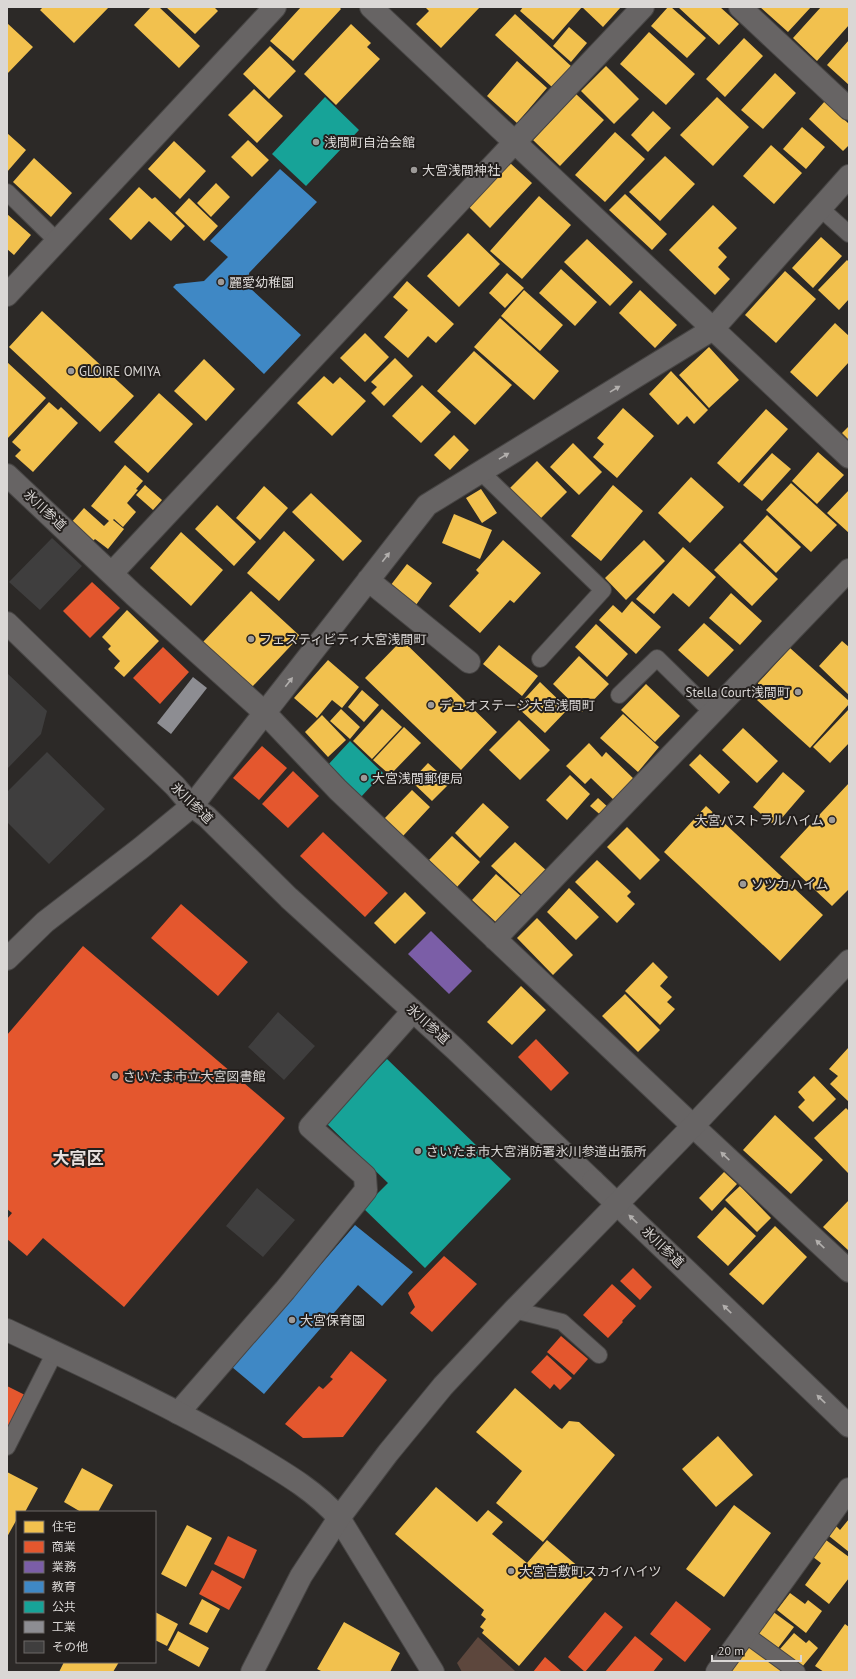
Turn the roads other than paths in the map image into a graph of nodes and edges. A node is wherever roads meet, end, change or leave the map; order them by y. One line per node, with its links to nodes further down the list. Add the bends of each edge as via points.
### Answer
1 (275, 7): 11 (street)
2 (371, 7): 6 (street)
3 (642, 7): 6 (street)
4 (740, 7): 5 (street)
5 (849, 109)
6 (514, 143): 13 (street); 18 (street)
7 (849, 176): 9 (street)
8 (7, 192): 11 (lane)
9 (820, 208): 10 (lane); 13 (street)
10 (849, 234)
11 (57, 241): 12 (street)
12 (7, 295)
13 (713, 329): 14 (street); 15 (street, one-way to 13)
14 (849, 457)
15 (480, 471): 19 (street, one-way to 15, via 427,505); 21 (lane, via 603,590)
16 (7, 475): 18 (street, 氷川参道)
17 (849, 570): 25 (street)
18 (112, 573): 24 (street, 氷川参道)
19 (368, 580): 22 (street); 24 (street, one-way to 19)
20 (7, 623): 26 (street, 氷川参道, via 175,786)
21 (540, 659)
22 (469, 662)
23 (618, 694): 25 (lane, via 657,658)
24 (265, 713): 26 (street); 27 (street, 氷川参道, via 338,790)
25 (713, 713): 27 (street)
26 (192, 806): 28 (street, via 45,922); 30 (street, 氷川参道, via 207,817 289,898)
27 (495, 939): 31 (street, 氷川参道)
28 (7, 959)
29 (849, 961): 31 (street)
30 (413, 1011): 32 (street, 氷川参道); 38 (street, via 310,1127 365,1176 366,1190 285,1290)
31 (692, 1126): 32 (street); 33 (street, 氷川参道, one-way to 31)
32 (618, 1204): 34 (street); 39 (street, 氷川参道, one-way to 32)
33 (849, 1271)
34 (514, 1310): 37 (lane, via 562,1322); 42 (street, via 443,1386)
35 (7, 1330): 36 (street)
36 (55, 1352): 38 (street); 40 (lane)
37 (599, 1356)
38 (178, 1413): 42 (street, via 221,1435 308,1489)
39 (849, 1426)
40 (7, 1448)
41 (849, 1489): 43 (street)
42 (339, 1518): 44 (street, via 301,1576); 45 (street)
43 (744, 1634): 46 (street); 47 (lane)
44 (252, 1672)
45 (433, 1672)
46 (717, 1672)
47 (797, 1672)

